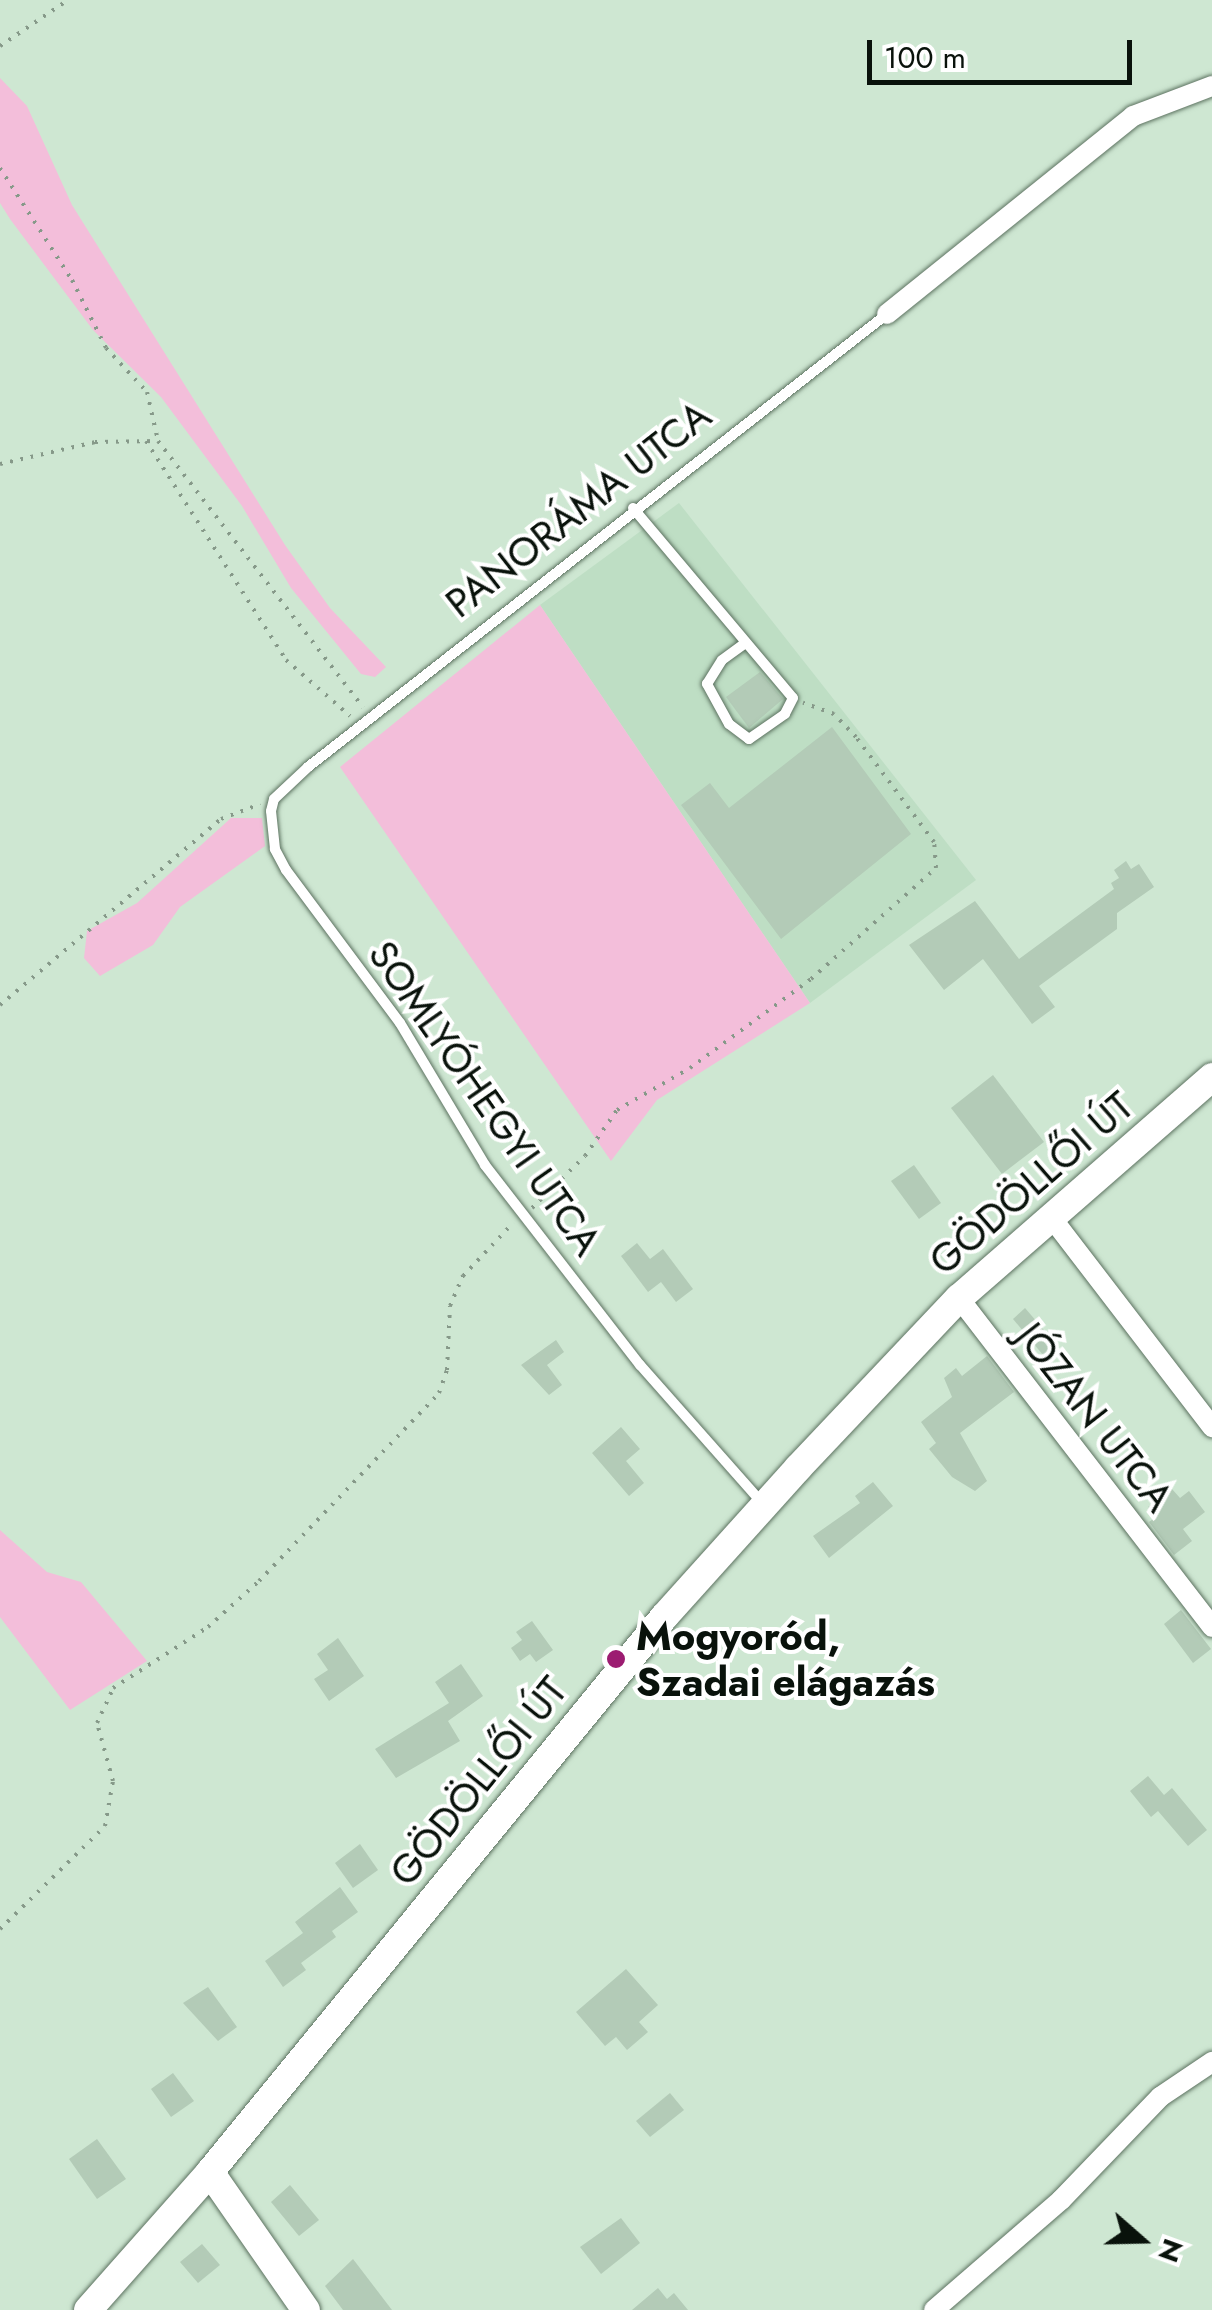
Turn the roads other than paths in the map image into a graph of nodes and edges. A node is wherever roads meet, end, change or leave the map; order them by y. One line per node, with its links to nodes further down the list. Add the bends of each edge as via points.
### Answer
1 (1212, 86): 2 (street, PANORÁMA UTCA, via 1133,116)
2 (886, 314): 3 (lane, PANORÁMA UTCA)
3 (633, 508): 4 (lane); 5 (lane, PANORÁMA UTCA)
4 (744, 644): 4 (lane, via 793,702 749,739 739,736 707,684 722,660)
5 (274, 799): 10 (lane, SOMLYÓHEGYI UTCA, via 271,831 286,870 400,1023 485,1165 640,1365)
6 (1212, 1077): 7 (main road, GÖDÖLLŐI ÚT)
7 (1051, 1218): 8 (main road, GÖDÖLLŐI ÚT); 9 (street)
8 (958, 1298): 10 (main road, GÖDÖLLŐI ÚT); 11 (street, JÓZAN UTCA)
9 (1212, 1427)
10 (764, 1505): 13 (main road, GÖDÖLLŐI ÚT, via 664,1616)
11 (1212, 1627)
12 (1212, 2062): 16 (street, via 1160,2097 1061,2200)
13 (210, 2172): 14 (main road, GÖDÖLLŐI ÚT); 15 (main road)
14 (88, 2310)
15 (306, 2310)
16 (934, 2310)

